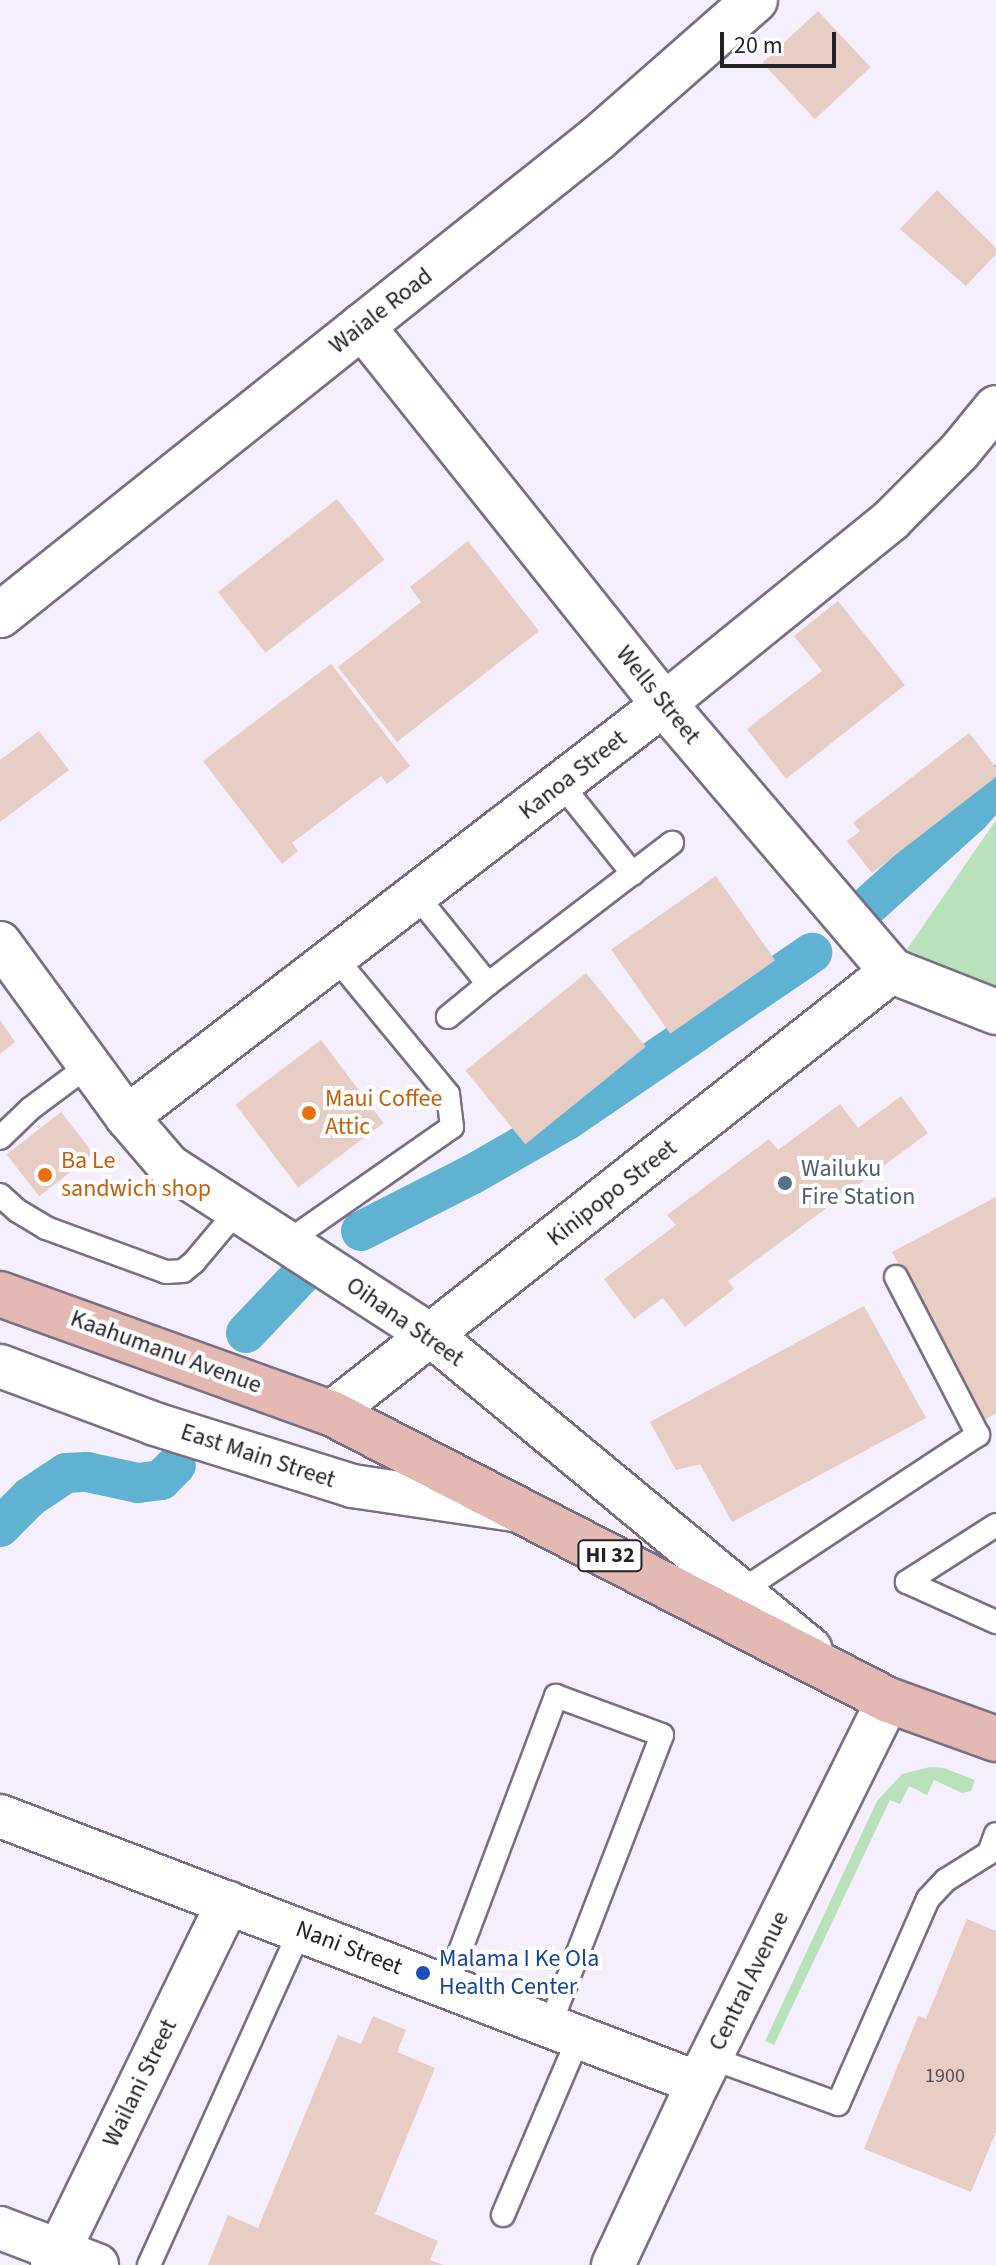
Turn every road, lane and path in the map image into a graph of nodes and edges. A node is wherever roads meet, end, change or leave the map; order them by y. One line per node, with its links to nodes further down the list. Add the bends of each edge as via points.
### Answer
1 (755, 0): 2 (street, Waiale Road, via 598,138)
2 (362, 326): 4 (street, Waiale Road); 5 (street, Wells Street)
3 (996, 407): 5 (street, Kanoa Street, via 891,520)
4 (0, 615)
5 (664, 704): 6 (street, Kanoa Street); 12 (street, Wells Street)
6 (561, 784): 8 (lane); 9 (street, Kanoa Street)
7 (672, 843): 8 (lane)
8 (633, 874): 13 (lane)
9 (417, 896): 11 (street, Kanoa Street); 13 (lane)
10 (0, 943): 16 (street, Oihana Street)
11 (335, 957): 17 (street, Kanoa Street); 21 (lane, via 448,1094 452,1127)
12 (892, 971): 14 (street, Wells Street); 24 (street, Kinipopo Street)
13 (488, 984): 15 (lane)
14 (996, 1012)
15 (448, 1017)
16 (89, 1065): 17 (street, Oihana Street); 18 (lane)
17 (127, 1117): 20 (street, Oihana Street, via 169,1166)
18 (0, 1138)
19 (0, 1195): 20 (lane, via 46,1228 166,1272 183,1271 194,1262)
20 (237, 1211): 21 (street, Oihana Street)
21 (287, 1242): 24 (street, Oihana Street)
22 (896, 1277): 29 (lane, via 978,1435)
23 (0, 1294): 26 (main road, Kaahumanu Avenue)
24 (432, 1336): 26 (street, Kinipopo Street); 29 (street, Oihana Street)
25 (0, 1366): 27 (street, East Main Street, via 155,1424 353,1486)
26 (331, 1413): 27 (main road, East Main Street / HI 32)
27 (524, 1512): 31 (main road, East Main Street / HI 32)
28 (996, 1525): 30 (lane, via 907,1582)
29 (741, 1591): 31 (street, Oihana Street)
30 (996, 1622)
31 (842, 1676): 32 (main road, East Main Street / HI 32)
32 (888, 1700): 33 (main road, East Main Street / HI 32); 40 (street, Central Avenue)
33 (996, 1739)
34 (0, 1816): 36 (street, Nani Street)
35 (996, 1834): 40 (lane, via 989,1853 946,1880 928,1899 838,2104)
36 (228, 1902): 37 (street, Nani Street); 43 (street, Wailani Street)
37 (301, 1929): 38 (street, Nani Street); 45 (lane)
38 (447, 1986): 39 (street, Nani Street); 39 (lane, via 556,1696 662,1735)
39 (565, 2031): 40 (street, Nani Street); 41 (lane)
40 (704, 2070): 46 (street, Central Avenue)
41 (503, 2215)
42 (0, 2228): 43 (street)
43 (56, 2258): 44 (street)
44 (97, 2265)
45 (149, 2265)
46 (613, 2265)

